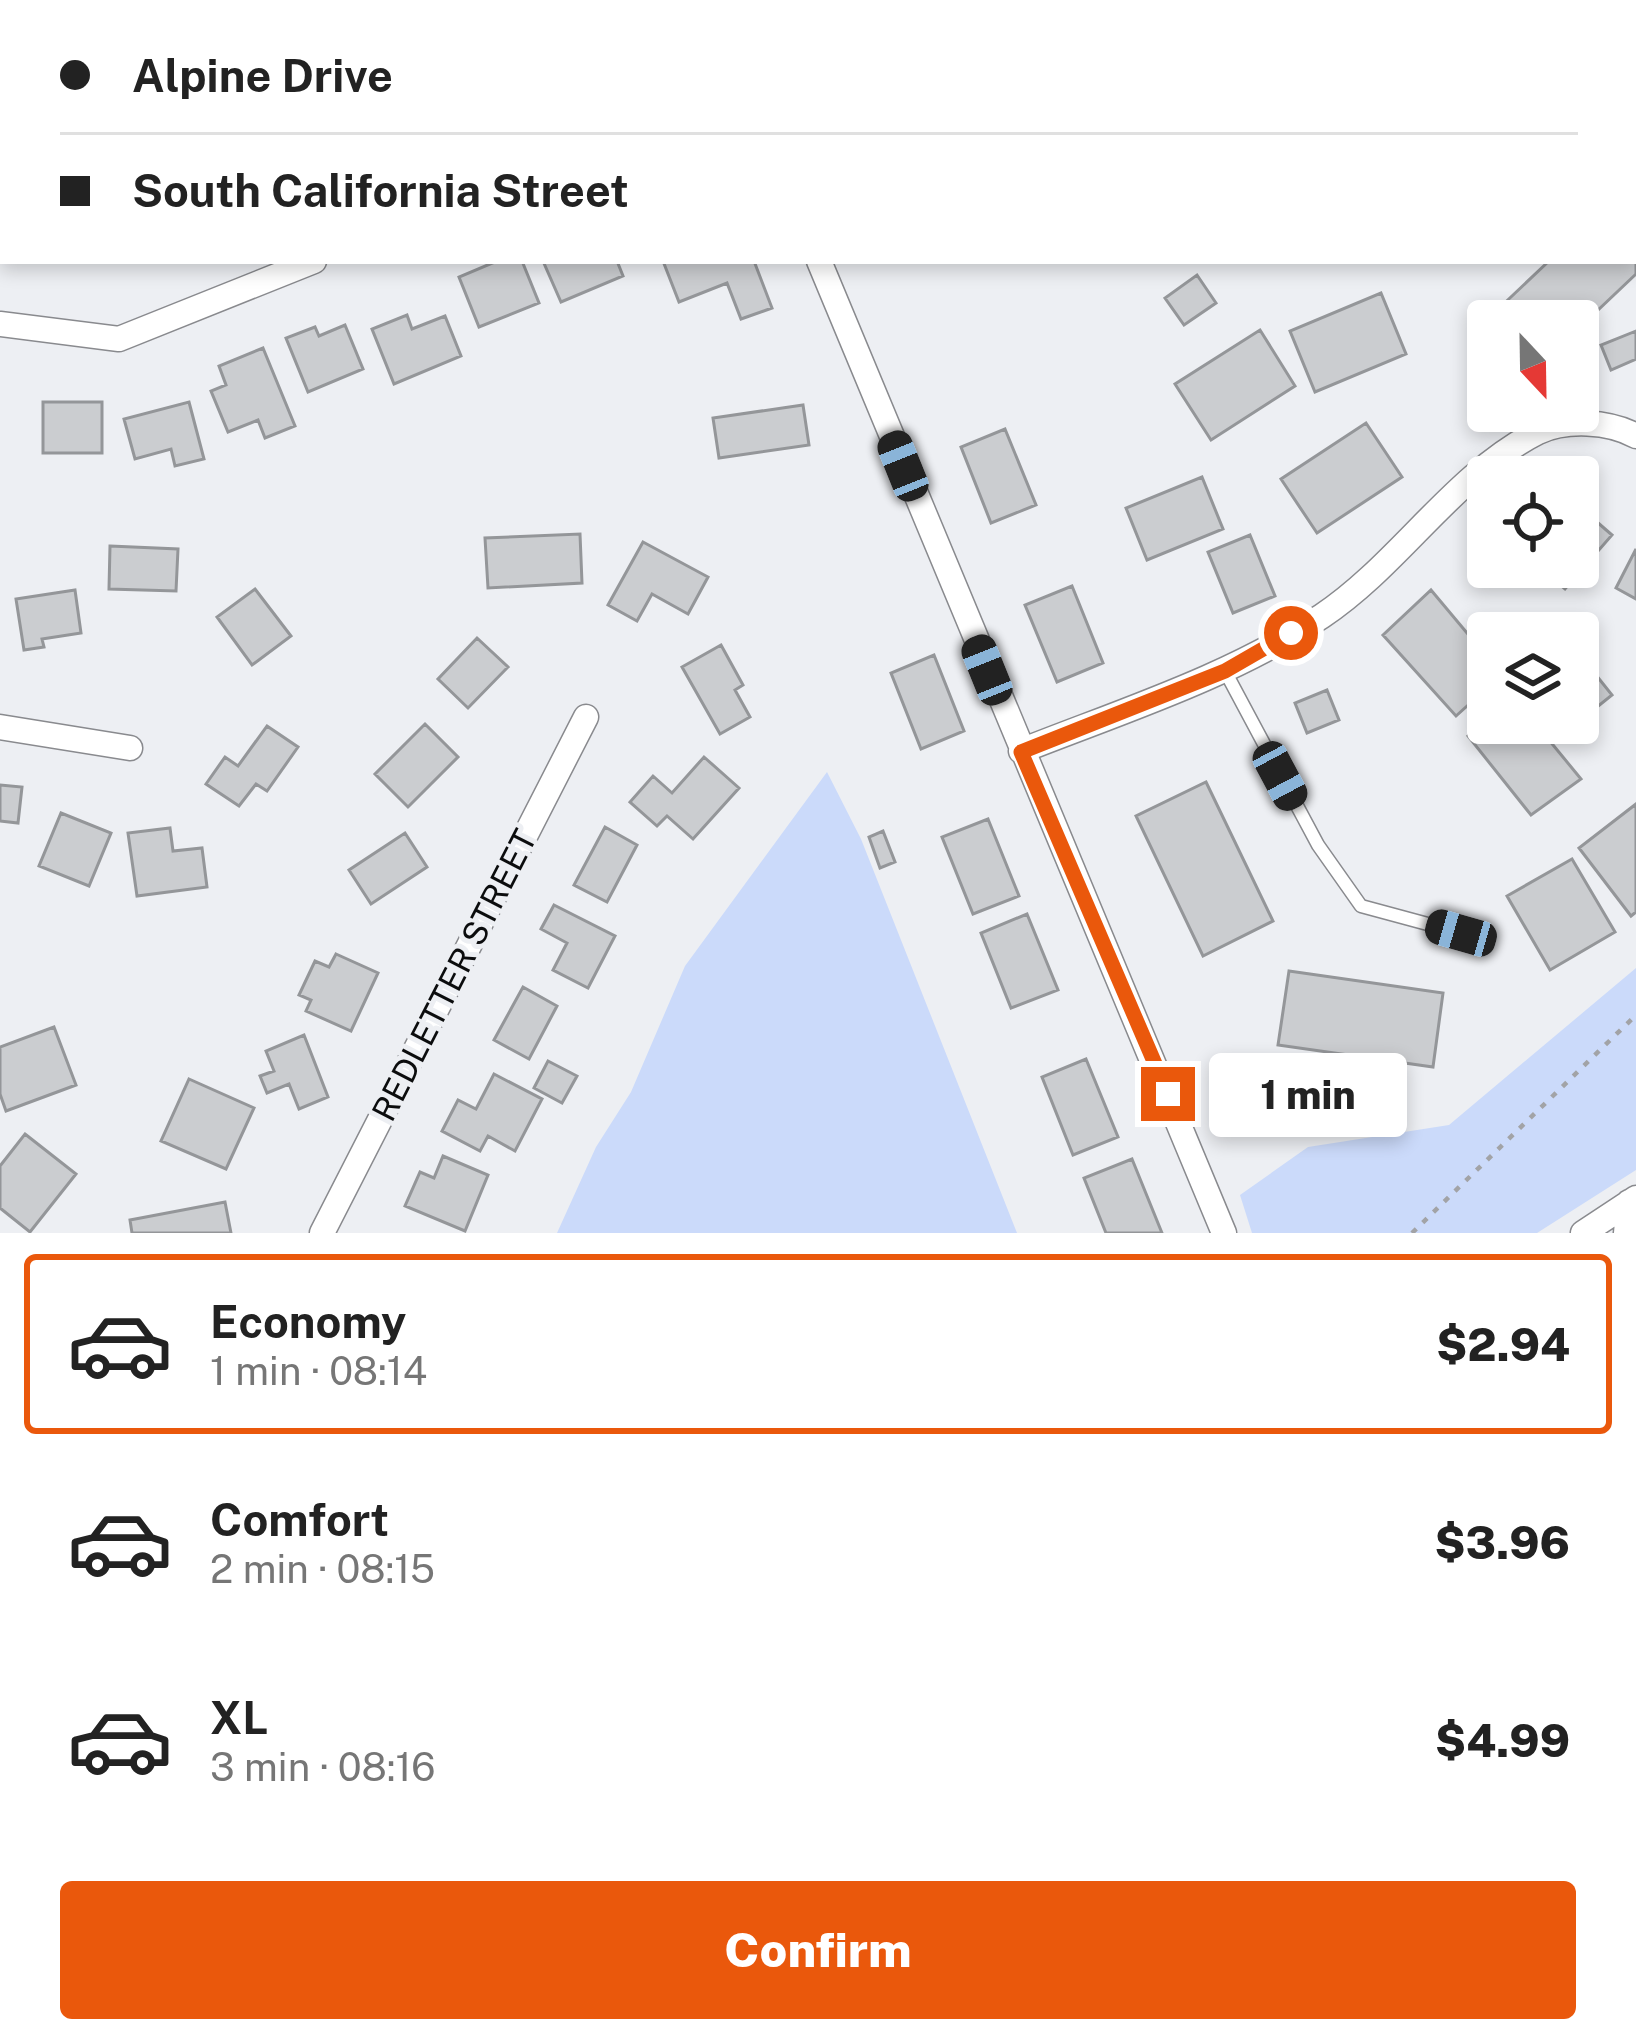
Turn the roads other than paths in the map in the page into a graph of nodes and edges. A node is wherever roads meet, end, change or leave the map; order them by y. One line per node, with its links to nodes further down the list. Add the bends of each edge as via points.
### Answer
1 (306, 264): 3 (street, via 119,339)
2 (819, 264): 9 (street)
3 (0, 325)
4 (1636, 436): 5 (street, via 1592,423 1544,429 1503,452 1324,615)
5 (1225, 671): 9 (street); 10 (lane, via 1318,845 1361,906)
6 (586, 717): 12 (street, REDLETTER STREET)
7 (0, 727): 8 (street)
8 (130, 748)
9 (1021, 752): 13 (street)
10 (1461, 933)
11 (1632, 1200): 14 (street); 15 (street)
12 (322, 1233)
13 (1224, 1233)
14 (1582, 1233)
15 (1626, 1233)

